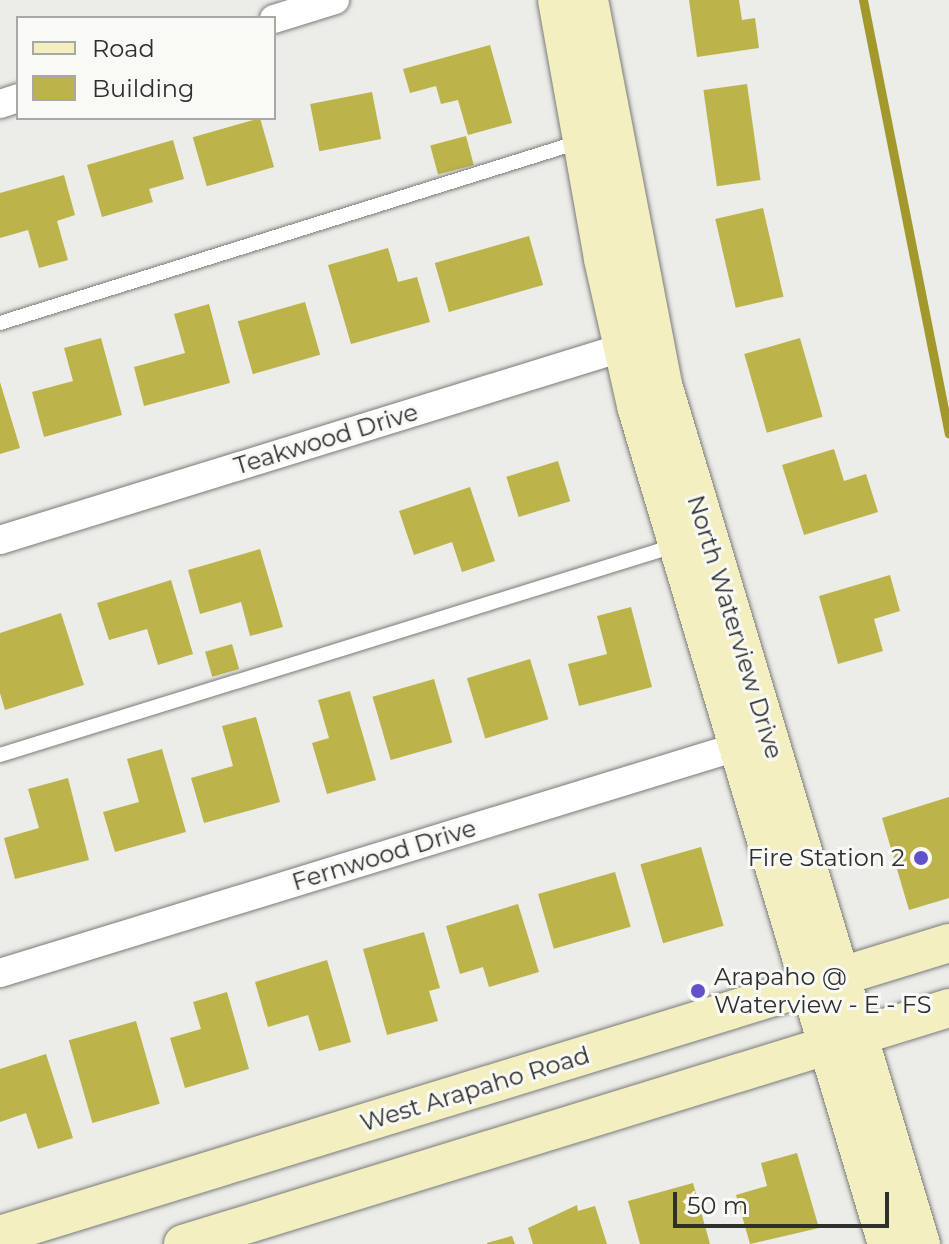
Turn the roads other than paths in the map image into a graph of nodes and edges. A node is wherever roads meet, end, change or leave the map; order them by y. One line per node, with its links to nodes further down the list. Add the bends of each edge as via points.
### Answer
1 (335, 0): 4 (street)
2 (557, 0): 5 (street, North Waterview Drive)
3 (589, 0): 7 (street, North Waterview Drive)
4 (276, 18)
5 (583, 141): 6 (lane); 7 (street, North Waterview Drive)
6 (0, 323)
7 (638, 343): 8 (street, Teakwood Drive); 9 (street, North Waterview Drive); 10 (street, North Waterview Drive)
8 (0, 540)
9 (677, 545): 10 (street, North Waterview Drive); 11 (lane)
10 (754, 742): 13 (street, Fernwood Drive); 14 (street, North Waterview Drive)
11 (0, 755)
12 (949, 943): 14 (street, West Arapaho Road)
13 (0, 973)
14 (827, 980): 16 (street, North Waterview Drive); 17 (street, West Arapaho Road)
15 (949, 1008): 16 (street)
16 (845, 1040): 18 (street); 19 (street, North Waterview Drive); 20 (street, North Waterview Drive)
17 (0, 1235)
18 (183, 1244)
19 (887, 1244)
20 (921, 1244)

